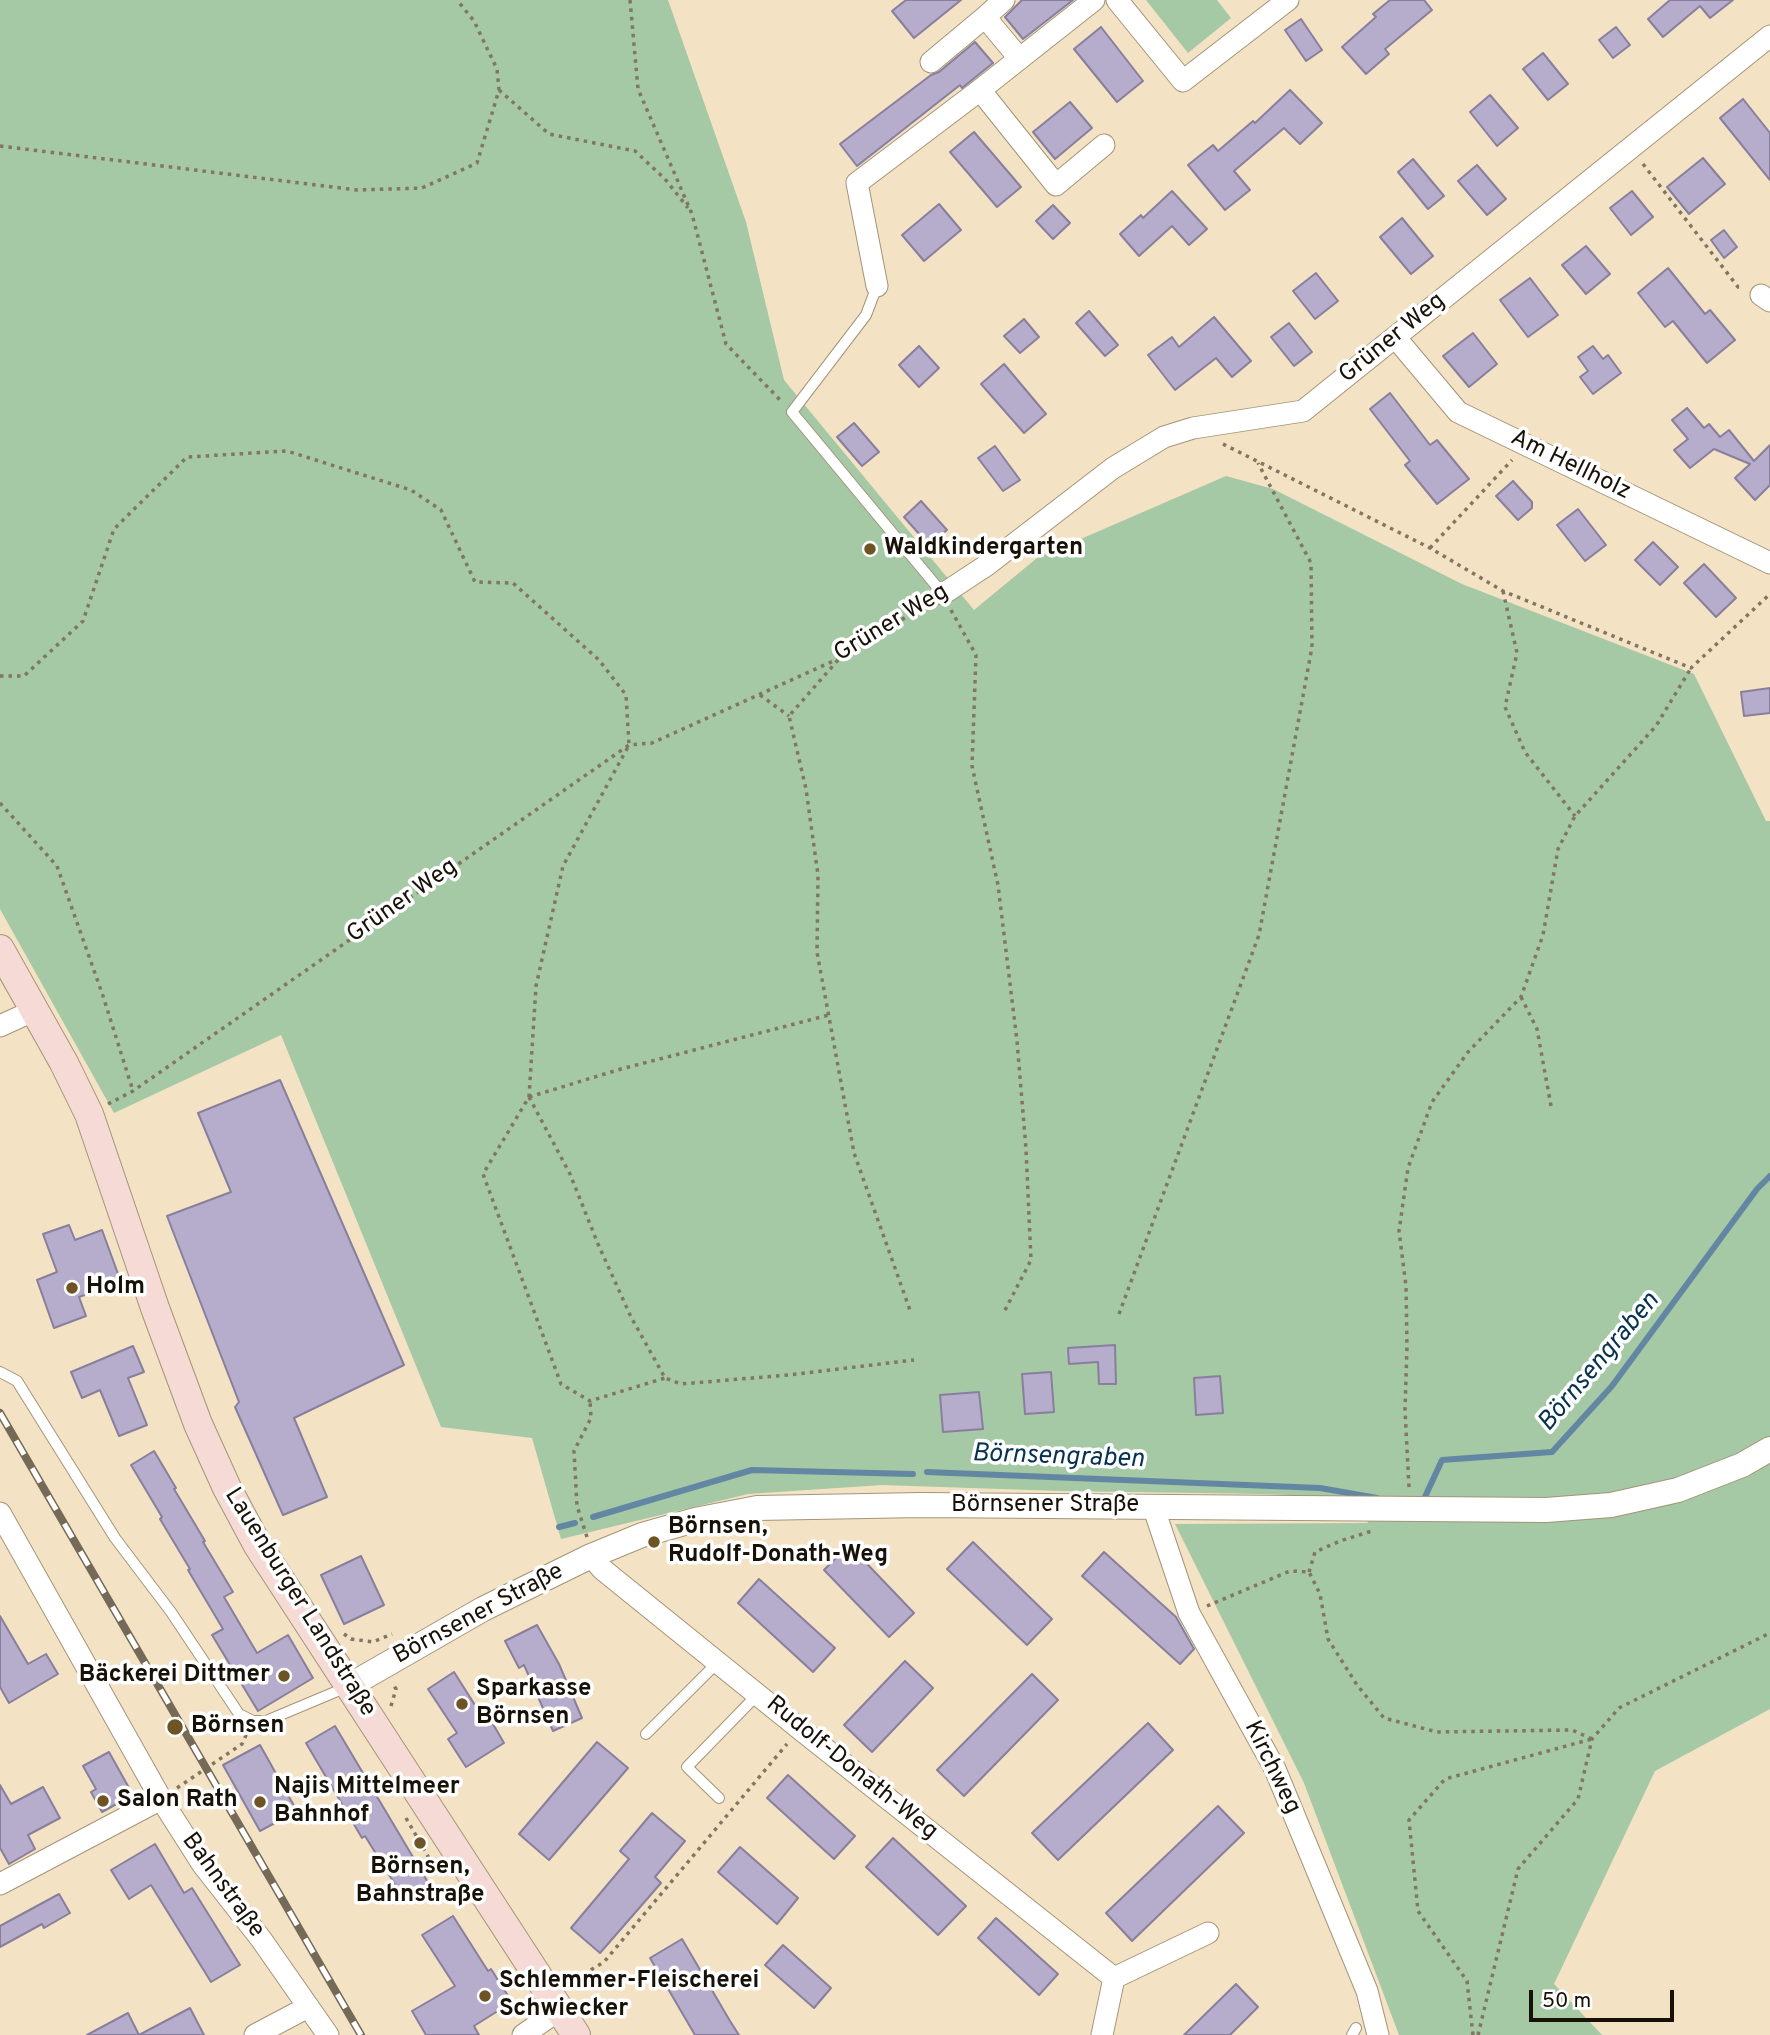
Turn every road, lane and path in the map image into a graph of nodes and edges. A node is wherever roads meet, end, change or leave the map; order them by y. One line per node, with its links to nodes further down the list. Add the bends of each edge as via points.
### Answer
1 (457, 0): 11 (path, via 474,22 497,69)
2 (630, 0): 16 (path, via 638,89)
3 (1004, 0): 7 (street)
4 (1094, 0): 9 (street)
5 (1117, 0): 6 (street, via 1183,81)
6 (1288, 0)
7 (985, 17): 9 (street); 10 (street)
8 (1770, 36): 15 (street, Grüner Weg)
9 (1019, 58): 12 (street)
10 (931, 62)
11 (499, 90): 14 (path, via 477,163 422,188 357,190); 16 (path, via 549,135 635,151 666,179)
12 (980, 90): 13 (street, via 1056,185); 17 (street, via 857,183)
13 (1104, 145)
14 (0, 146)
15 (1630, 148): 18 (path, via 1738,287); 19 (street, Grüner Weg)
16 (692, 214): 20 (path, via 726,344)
17 (877, 286): 20 (lane, via 866,315)
18 (1766, 298)
19 (1395, 337): 21 (street, Grüner Weg, via 1303,411); 22 (street, Am Hellholz, via 1458,411)
20 (792, 412): 27 (lane)
21 (1193, 428): 23 (path); 27 (street, Grüner Weg, via 1164,437 1113,468)
22 (1527, 444): 24 (path); 25 (street, Am Hellholz)
23 (1258, 463): 24 (path); 48 (path, via 1311,562 1312,647 1259,935)
24 (1430, 548): 26 (path)
25 (1770, 563)
26 (1503, 591): 30 (path); 36 (path, via 1517,653 1505,707 1525,752)
27 (943, 594): 29 (path, Grüner Weg); 47 (path, via 976,655 972,766 998,885 1021,1082 1031,1261)
28 (1770, 594): 30 (path)
29 (840, 658): 32 (path, Grüner Weg); 33 (path)
30 (1691, 668): 36 (path, via 1656,726)
31 (0, 676): 34 (path, via 24,676 83,621 114,529 187,457 287,451 411,490 441,510 475,582 513,583 606,669 626,695)
32 (760, 695): 33 (path); 34 (path, Grüner Weg, via 652,743)
33 (789, 716): 40 (path, via 806,789 818,875 817,952)
34 (629, 745): 42 (path, Grüner Weg); 43 (path, via 563,866 536,986)
35 (0, 803): 42 (path, via 57,866)
36 (1575, 816): 38 (path, via 1558,849 1543,935)
37 (0, 949): 39 (main road, Lauenburger Landstraße)
38 (1521, 997): 44 (path, via 1537,1029); 55 (path, via 1468,1052 1432,1102 1408,1168 1399,1231 1407,1346)
39 (35, 1010): 41 (street); 45 (main road, Lauenburger Landstraße)
40 (829, 1015): 43 (path); 46 (path, via 854,1153)
41 (0, 1026)
42 (133, 1091): 45 (path, Grüner Weg)
43 (529, 1097): 51 (path, via 570,1174 631,1317); 52 (path, via 483,1174 561,1384)
44 (1551, 1106)
45 (89, 1114): 63 (main road, Lauenburger Landstraße, via 155,1308 217,1466 257,1544)
46 (911, 1313)
47 (1003, 1314)
48 (1119, 1314)
49 (914, 1360): 51 (path, via 681,1384)
50 (0, 1372): 66 (lane, via 17,1381 115,1538 239,1714)
51 (665, 1378): 52 (path)
52 (590, 1401): 57 (path, via 591,1418 574,1451 577,1506)
53 (1770, 1449): 55 (street, Börnsener Straße, via 1678,1490 1611,1504 1546,1510)
54 (1153, 1506): 55 (street, Börnsener Straße); 57 (street, Börnsener Straße, via 757,1508); 59 (street, Kirchweg)
55 (1399, 1510): 58 (path, via 1374,1532 1315,1552)
56 (0, 1513): 71 (street, Bahnstraße)
57 (588, 1544): 61 (street, Rudolf-Donath-Weg, via 603,1569); 63 (street, Börnsener Straße)
58 (1309, 1572): 59 (path, via 1290,1571); 69 (path, via 1320,1594 1328,1639 1384,1718 1437,1732 1572,1730)
59 (1189, 1613): 82 (street, Kirchweg, via 1275,1769 1367,1991)
60 (1770, 1633): 69 (path, via 1619,1708)
61 (718, 1662): 65 (street, Rudolf-Donath-Weg); 68 (lane)
62 (404, 1681): 64 (path)
63 (349, 1686): 66 (lane, via 281,1717); 75 (main road, Lauenburger Landstraße)
64 (396, 1689)
65 (758, 1695): 67 (street, Rudolf-Donath-Weg); 70 (lane, via 687,1767)
66 (253, 1721): 71 (path, via 242,1744)
67 (800, 1729): 74 (street, Rudolf-Donath-Weg); 75 (path, via 604,1962)
68 (646, 1734)
69 (1592, 1740): 83 (path, via 1578,1799 1518,1870); 83 (path, via 1445,1779 1409,1820 1418,1911 1467,1981)
70 (719, 1798)
71 (161, 1799): 72 (street); 76 (street, Bahnstraße, via 203,1865)
72 (0, 1884)
73 (1208, 1933): 74 (street)
74 (1114, 1978): 81 (street)
75 (554, 2002): 79 (street); 80 (main road, Lauenburger Landstraße)
76 (308, 2007): 77 (street); 78 (street, Bahnstraße)
77 (255, 2035)
78 (328, 2035)
79 (523, 2035)
80 (576, 2035)
81 (1102, 2035)
82 (1378, 2035)
83 (1476, 2035)

